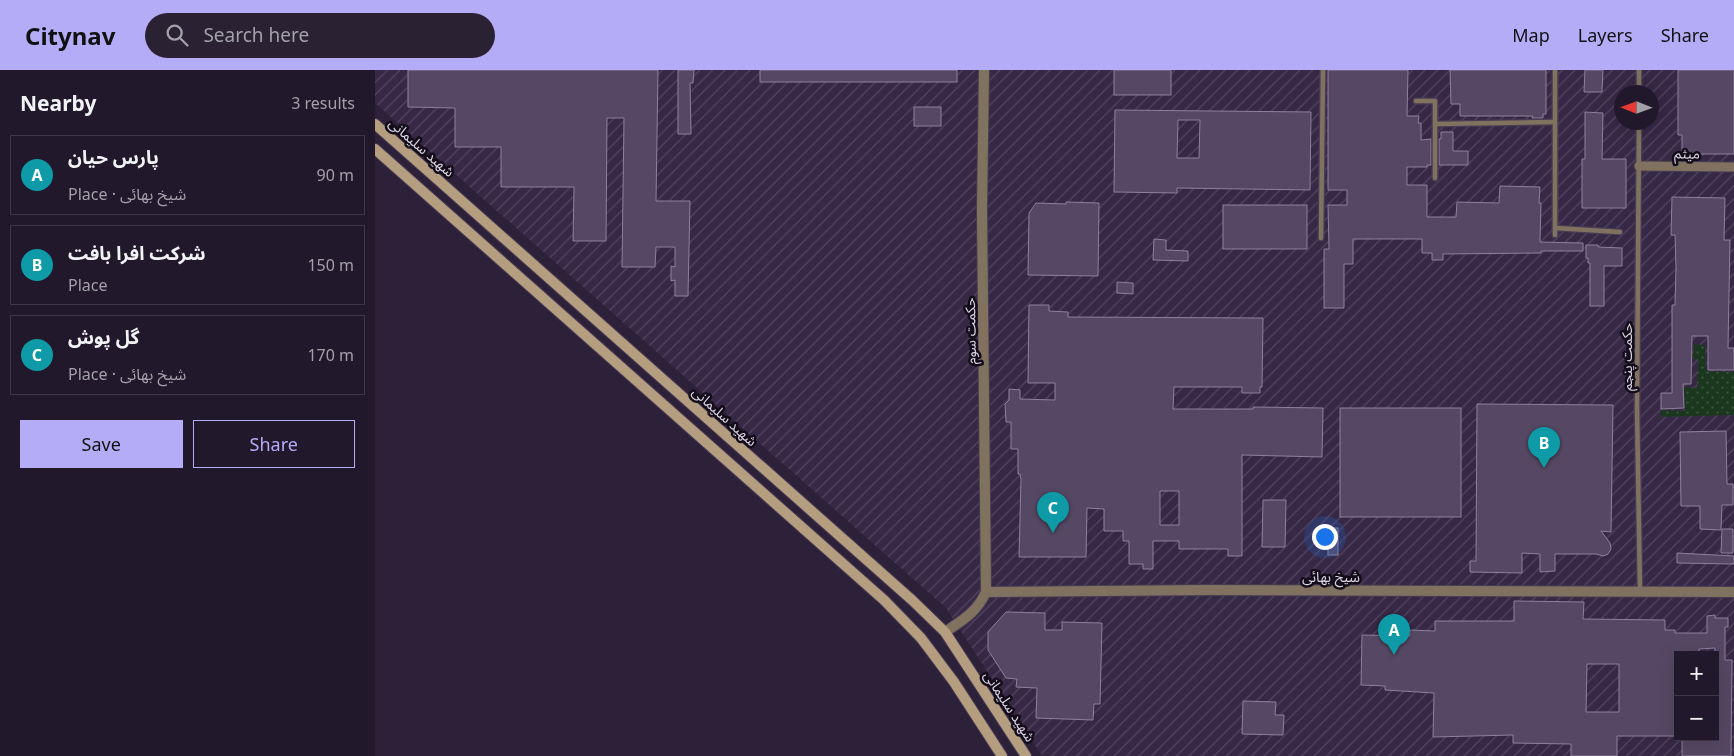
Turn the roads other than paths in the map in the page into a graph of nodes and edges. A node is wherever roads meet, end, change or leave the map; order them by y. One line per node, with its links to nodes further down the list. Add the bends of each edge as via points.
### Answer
1 (984, 70): 20 (street, حکمت سوم, via 982,210)
2 (1323, 70): 18 (lane)
3 (1555, 70): 7 (lane)
4 (1639, 70): 5 (lane)
5 (1639, 85)
6 (1416, 101): 9 (lane, via 1435,101)
7 (1555, 122): 9 (lane); 15 (lane)
8 (375, 124): 22 (main road, شهید سلیمانی)
9 (1435, 124): 14 (lane)
10 (1639, 130): 12 (lane, حکمت پنجم)
11 (375, 150): 23 (main road, via 884,600 921,638)
12 (1639, 166): 13 (street, میثم); 19 (lane, حکمت پنجم, via 1637,408)
13 (1734, 167)
14 (1435, 178)
15 (1555, 228): 16 (lane); 17 (lane)
16 (1620, 232)
17 (1555, 235)
18 (1321, 238)
19 (1640, 591): 20 (street, شیخ بهائی); 21 (street, شیخ بهائی)
20 (986, 592): 22 (street, via 980,605)
21 (1734, 592)
22 (945, 632): 24 (main road, شهید سلیمانی)
23 (1002, 756)
24 (1026, 756)

